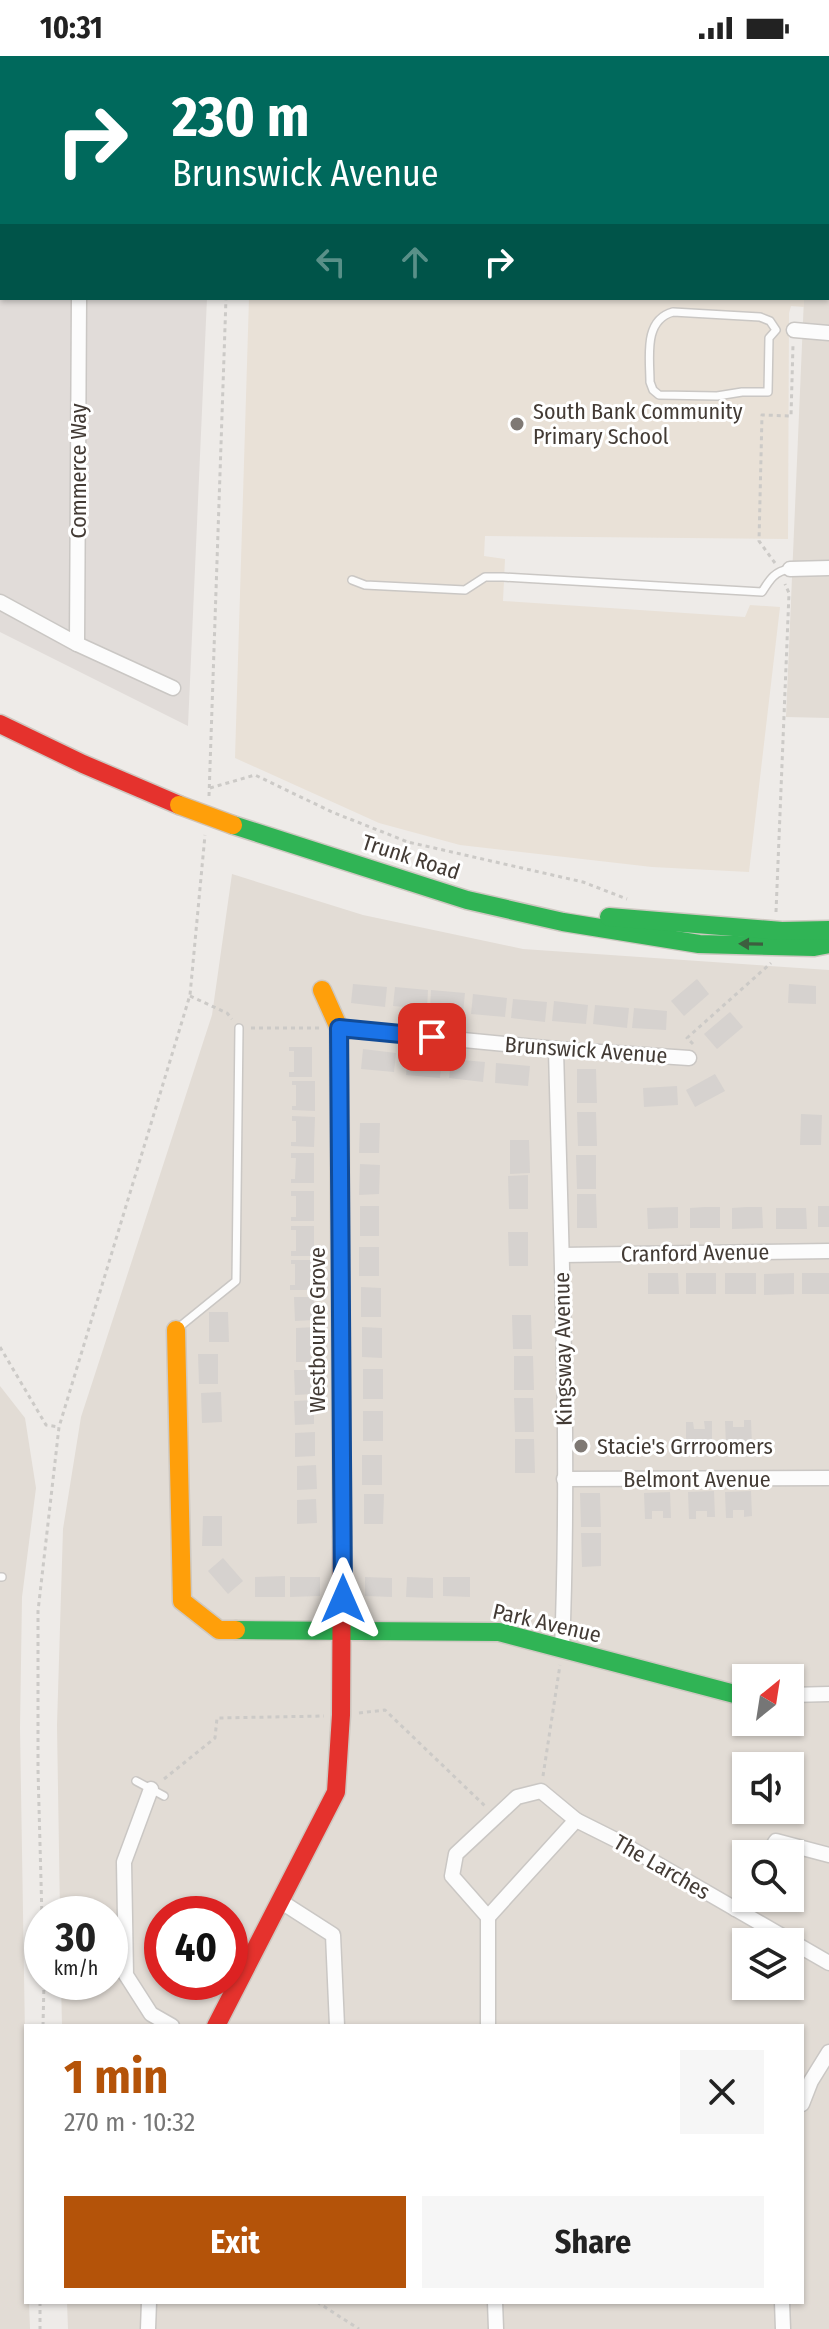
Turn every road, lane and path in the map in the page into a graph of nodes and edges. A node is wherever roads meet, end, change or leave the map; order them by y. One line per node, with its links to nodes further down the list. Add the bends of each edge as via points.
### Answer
1 (79, 300): 10 (street, Commerce Way)
2 (226, 300): 13 (path)
3 (776, 330): 3 (lane, via 769,338 768,392 659,395 653,390 651,334 664,315 760,317); 4 (lane)
4 (794, 330): 5 (street); 7 (path, via 791,416 762,415 759,541)
5 (829, 333)
6 (829, 568): 7 (street)
7 (785, 570): 8 (lane, via 762,592 503,577 485,577 465,590); 18 (path, via 789,593 775,916)
8 (352, 580)
9 (0, 602): 10 (street)
10 (77, 644): 11 (street)
11 (173, 688)
12 (0, 724): 18 (street, Trunk Road, bridge, via 179,805 467,900 699,944)
13 (210, 788): 14 (path); 16 (path, via 255,775 408,842 583,882)
14 (209, 799)
15 (204, 836): 21 (path)
16 (626, 899)
17 (829, 930): 18 (street)
18 (780, 938): 19 (street, Trunk Road, via 814,947); 25 (path, via 775,960 687,1038 694,1046)
19 (829, 944)
20 (322, 990): 23 (street)
21 (190, 995): 22 (path, via 227,1013); 30 (path)
22 (239, 1028): 23 (path); 28 (lane, via 236,1281)
23 (339, 1028): 24 (street, Brunswick Avenue); 33 (street, Westbourne Grove)
24 (556, 1049): 25 (street, Brunswick Avenue); 27 (street, Kingsway Avenue)
25 (689, 1058)
26 (829, 1251): 27 (street, Cranford Avenue)
27 (562, 1255): 32 (street, Kingsway Avenue)
28 (176, 1330): 33 (street, Park Avenue, via 182,1601 219,1630)
29 (0, 1347): 30 (path, via 46,1425)
30 (59, 1427): 44 (path, via 38,1611)
31 (829, 1478): 32 (street, Belmont Avenue)
32 (564, 1479): 34 (street, Kingsway Avenue)
33 (343, 1631): 34 (street, Park Avenue, via 499,1632); 45 (street, Westbourne Grove, via 336,1792)
34 (562, 1649): 36 (street, Park Avenue); 39 (path)
35 (829, 1694): 37 (street)
36 (732, 1695)
37 (804, 1695)
38 (136, 1781): 40 (lane)
39 (541, 1791): 41 (street, The Larches); 48 (street, via 517,1797 456,1854 452,1876)
40 (158, 1793): 52 (street, via 124,1862 126,1975 151,2014)
41 (576, 1820): 46 (street, The Larches); 48 (street)
42 (804, 1848): 43 (street)
43 (829, 1855)
44 (41, 1896)
45 (280, 1901): 53 (street, Westbourne Grove); 54 (street, via 333,1935)
46 (732, 1907)
47 (740, 1912): 49 (street, The Larches)
48 (488, 1917): 55 (street)
49 (829, 1963)
50 (44, 2000): 51 (path)
51 (43, 2024)
52 (168, 2024)
53 (217, 2024)
54 (337, 2024)
55 (488, 2024)
56 (829, 2052): 57 (street)
57 (804, 2099)
58 (40, 2304): 63 (path)
59 (149, 2304): 64 (street)
60 (320, 2304): 65 (path)
61 (495, 2304): 66 (street)
62 (782, 2304): 67 (street)
63 (40, 2329)
64 (148, 2329)
65 (359, 2329)
66 (496, 2329)
67 (783, 2329)

